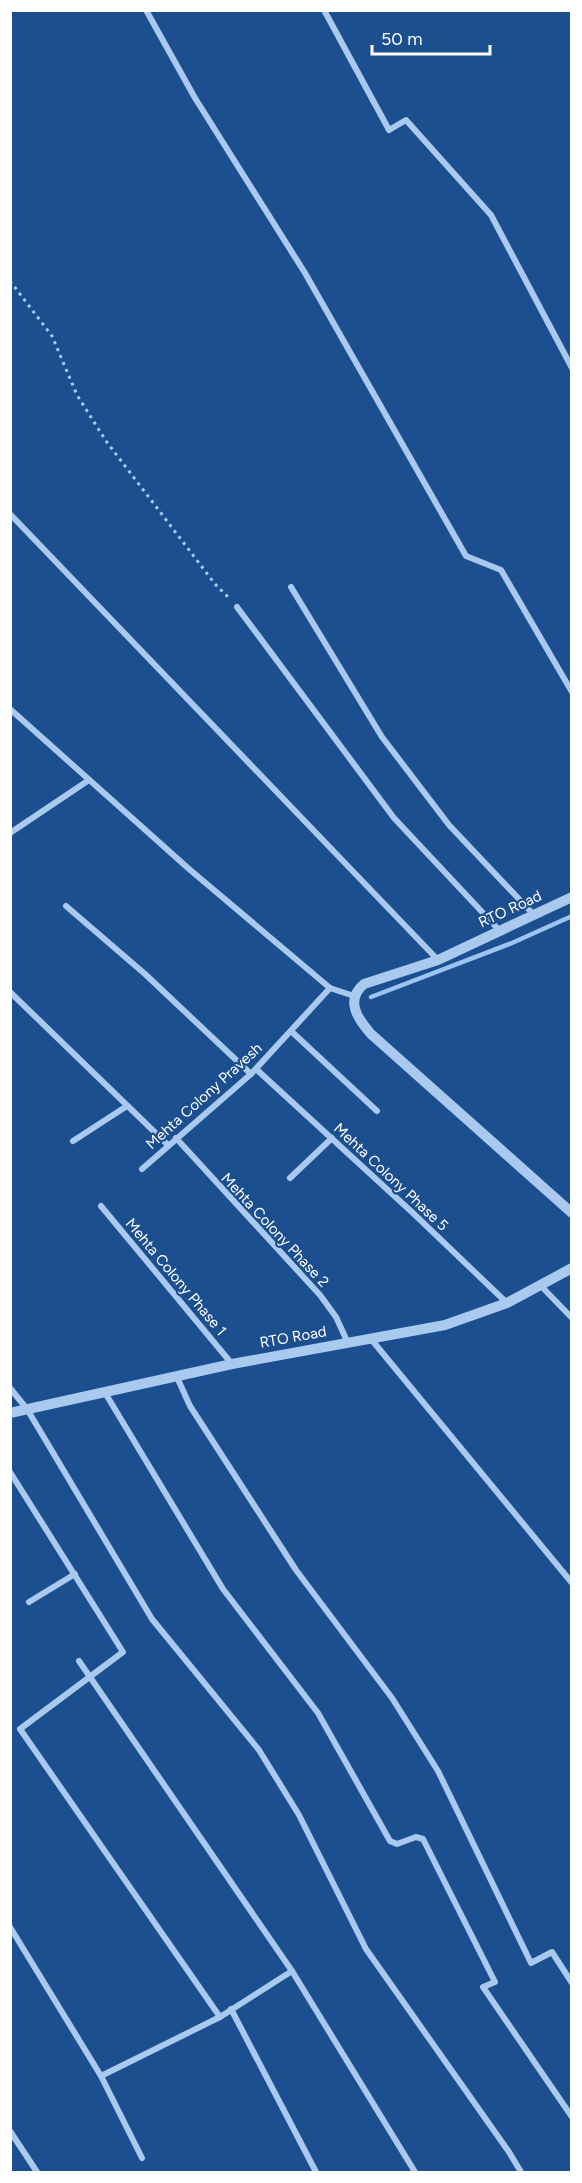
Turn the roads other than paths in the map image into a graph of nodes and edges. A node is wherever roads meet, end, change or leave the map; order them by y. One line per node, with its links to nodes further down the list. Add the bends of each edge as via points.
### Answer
1 (146, 10): 7 (street, via 195,98 310,280 466,556 501,570)
2 (324, 10): 3 (street, via 389,130 406,120 491,215)
3 (572, 368)
4 (10, 514): 15 (street)
5 (291, 587): 13 (street, via 382,737 449,825)
6 (237, 607): 14 (street, via 394,818)
7 (572, 692)
8 (10, 709): 9 (street)
9 (89, 780): 10 (street); 16 (street)
10 (10, 834)
11 (572, 897): 13 (street, RTO Road)
12 (66, 906): 20 (street, Mehta Colony Phase 5)
13 (534, 915): 14 (street, RTO Road)
14 (499, 930): 15 (street, RTO Road)
15 (438, 960): 18 (street, RTO Road, via 364,984)
16 (330, 988): 18 (street); 19 (street, Mehta Colony Pravesh)
17 (10, 992): 21 (street)
18 (354, 996): 30 (street, via 356,1013 371,1034)
19 (291, 1031): 20 (street, Mehta Colony Pravesh); 22 (street)
20 (253, 1072): 23 (street, Mehta Colony Pravesh); 24 (street, Mehta Colony Phase 5)
21 (127, 1106): 25 (street); 26 (street)
22 (377, 1111)
23 (176, 1138): 26 (street, Mehta Colony Pravesh); 36 (street, Mehta Colony Phase 2, via 320,1295)
24 (332, 1138): 28 (street); 33 (street, Mehta Colony Phase 5)
25 (73, 1141)
26 (168, 1145): 27 (street, Mehta Colony Pravesh)
27 (142, 1169)
28 (290, 1178)
29 (101, 1206): 37 (street, Mehta Colony Phase 1)
30 (572, 1214)
31 (572, 1268): 32 (street, RTO Road)
32 (541, 1286): 33 (street, RTO Road); 34 (street)
33 (507, 1304): 35 (street, RTO Road, via 445,1325)
34 (572, 1318)
35 (371, 1339): 36 (street, RTO Road); 45 (street)
36 (348, 1343): 37 (street, RTO Road)
37 (232, 1364): 38 (street, RTO Road)
38 (176, 1375): 40 (street, RTO Road); 51 (street, via 190,1406 296,1570 392,1698 438,1771 531,1963 552,1953)
39 (10, 1388): 41 (street)
40 (104, 1391): 41 (street, RTO Road); 55 (street, via 223,1588 318,1713 390,1841 397,1844 416,1837 423,1839 495,1982 483,1987)
41 (27, 1409): 42 (street, RTO Road); 61 (street, via 152,1618 259,1750 300,1815 366,1949)
42 (10, 1413)
43 (10, 1472): 44 (street)
44 (75, 1574): 46 (street); 48 (street, via 123,1652)
45 (572, 1583)
46 (29, 1602)
47 (79, 1661): 48 (street)
48 (91, 1678): 50 (street); 53 (street, via 20,1729)
49 (10, 1927): 54 (street)
50 (292, 1971): 52 (street); 60 (street)
51 (572, 1983)
52 (231, 2009): 53 (street); 59 (street)
53 (220, 2017): 54 (street)
54 (101, 2076): 57 (street)
55 (572, 2117)
56 (10, 2131): 58 (street)
57 (142, 2158)
58 (37, 2172)
59 (316, 2172)
60 (415, 2172)
61 (521, 2172)

